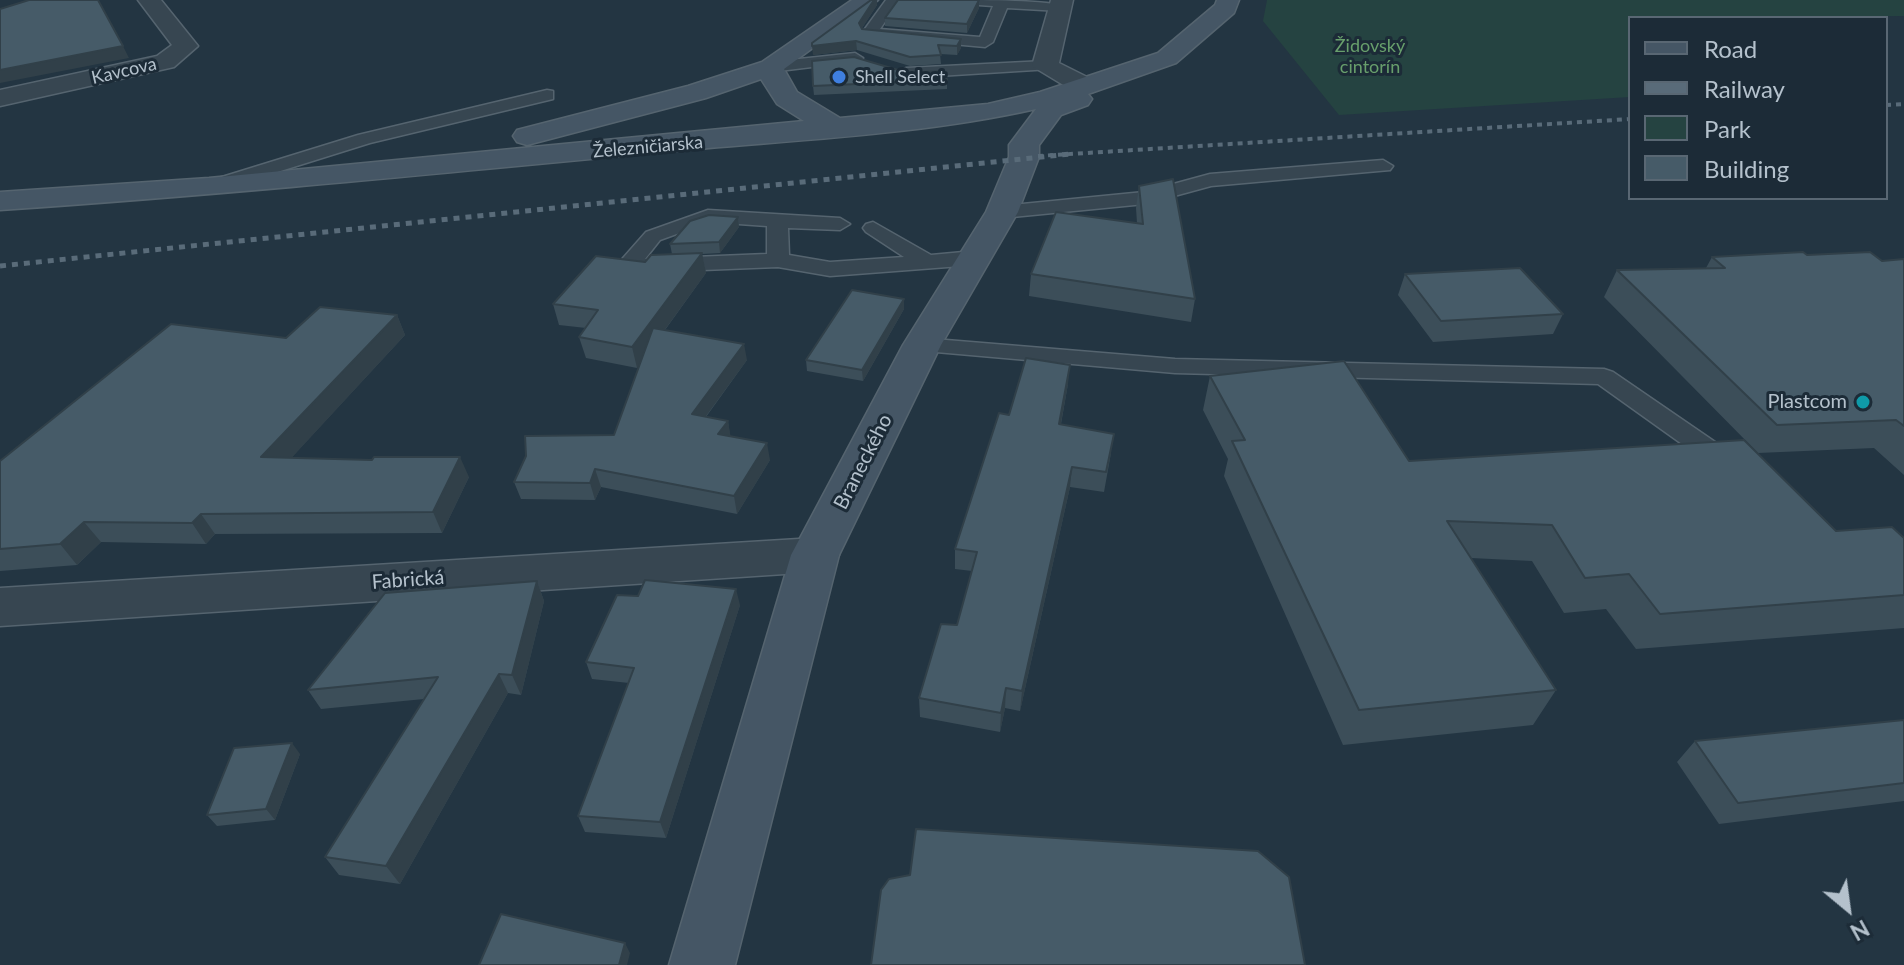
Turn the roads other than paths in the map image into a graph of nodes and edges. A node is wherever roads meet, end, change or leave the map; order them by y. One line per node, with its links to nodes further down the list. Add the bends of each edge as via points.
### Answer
1 (149, 0): 15 (street, Kavcova, via 186,46 165,62)
2 (867, 0): 11 (street, Železničiarska)
3 (893, 0): 6 (lane, via 870,33 985,42)
4 (964, 0): 6 (lane)
5 (1228, 0): 8 (street, via 1226,8)
6 (1002, 3): 7 (lane)
7 (1061, 4): 10 (street)
8 (1167, 58): 13 (street, Železničiarska); 18 (street, Braneckého, via 1131,79 1051,109)
9 (869, 62): 11 (lane, via 856,58)
10 (1045, 66): 12 (lane, via 909,74); 13 (street)
11 (771, 67): 17 (street, via 772,83 790,102); 20 (street, Železničiarska, via 547,132)
12 (895, 70)
13 (1084, 86): 16 (street, Železničiarska, via 988,112)
14 (547, 95): 20 (lane, via 364,139)
15 (0, 98)
16 (905, 123): 17 (street, Železničiarska); 18 (street, via 996,126)
17 (840, 129): 20 (street, Železničiarska)
18 (1024, 145): 22 (street, Braneckého)
19 (1383, 166): 22 (lane, via 1210,180 1145,198)
20 (209, 187): 21 (street, Železničiarska)
21 (0, 201)
22 (1002, 212): 27 (street, Braneckého)
23 (777, 221): 24 (lane); 26 (lane); 26 (lane, via 708,216 653,236 627,266)
24 (840, 224)
25 (873, 228): 27 (lane)
26 (778, 260): 27 (lane, via 830,269)
27 (951, 260): 28 (street, Braneckého)
28 (922, 345): 29 (lane, via 1175,366 1604,377); 30 (street, Braneckého)
29 (1753, 481)
30 (815, 555): 31 (street, Fabrická); 32 (street, Braneckého)
31 (0, 607)
32 (702, 965)

